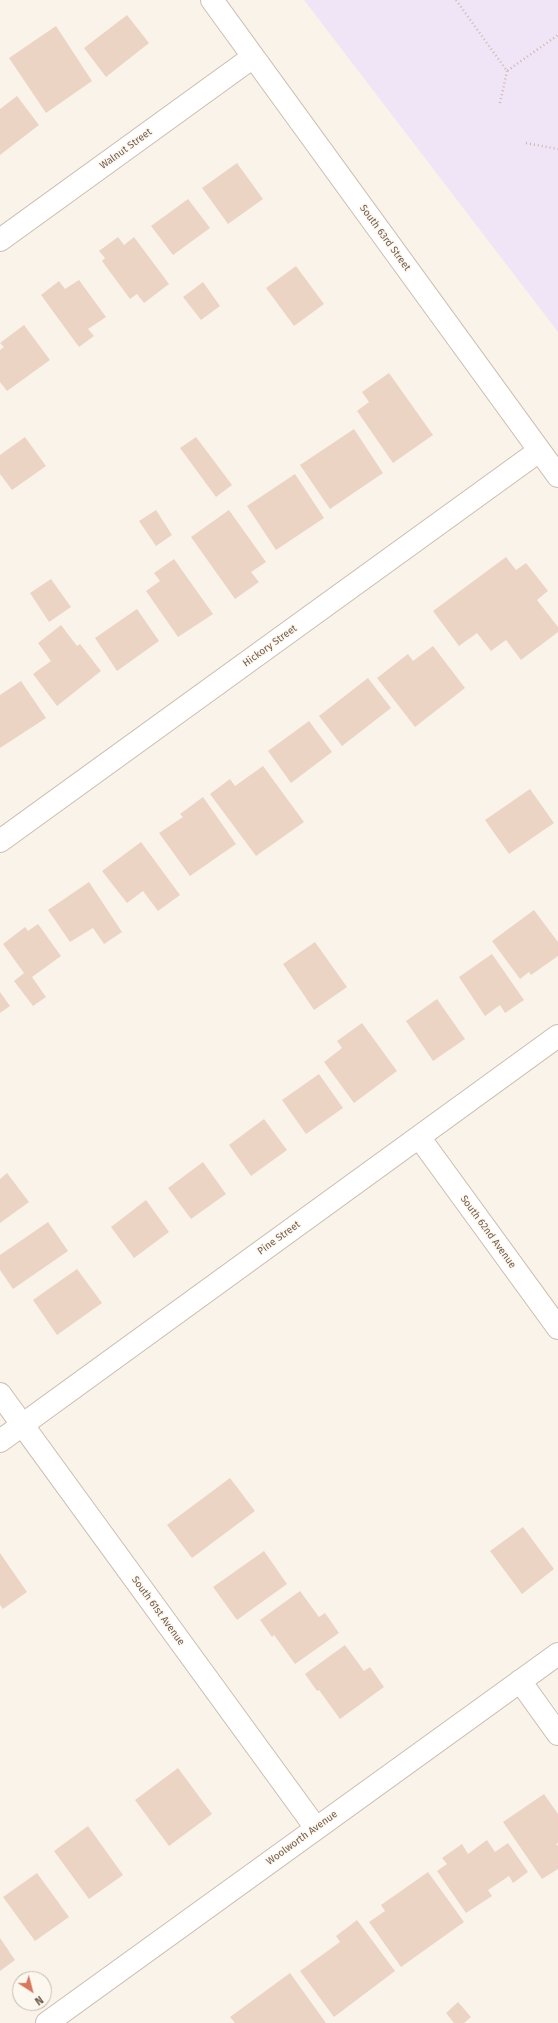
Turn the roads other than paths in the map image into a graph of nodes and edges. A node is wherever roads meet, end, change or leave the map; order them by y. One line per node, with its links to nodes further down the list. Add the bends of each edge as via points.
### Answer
1 (212, 0): 2 (street, South 63rd Street)
2 (253, 57): 3 (street, Walnut Street); 4 (street, South 63rd Street)
3 (0, 240)
4 (539, 451): 5 (street, South 63rd Street); 6 (street, Hickory Street)
5 (558, 476)
6 (0, 841)
7 (558, 1036): 8 (street, Pine Street)
8 (419, 1137): 9 (street, South 62nd Avenue); 11 (street, Pine Street)
9 (558, 1328)
10 (0, 1394): 11 (street, South 61st Avenue)
11 (23, 1424): 12 (street, Pine Street); 16 (street, South 61st Avenue)
12 (0, 1441)
13 (558, 1654): 14 (street, Woolworth Avenue)
14 (520, 1681): 15 (street); 16 (street, Woolworth Avenue)
15 (558, 1734)
16 (316, 1828): 17 (street, Woolworth Avenue)
17 (47, 2023)

